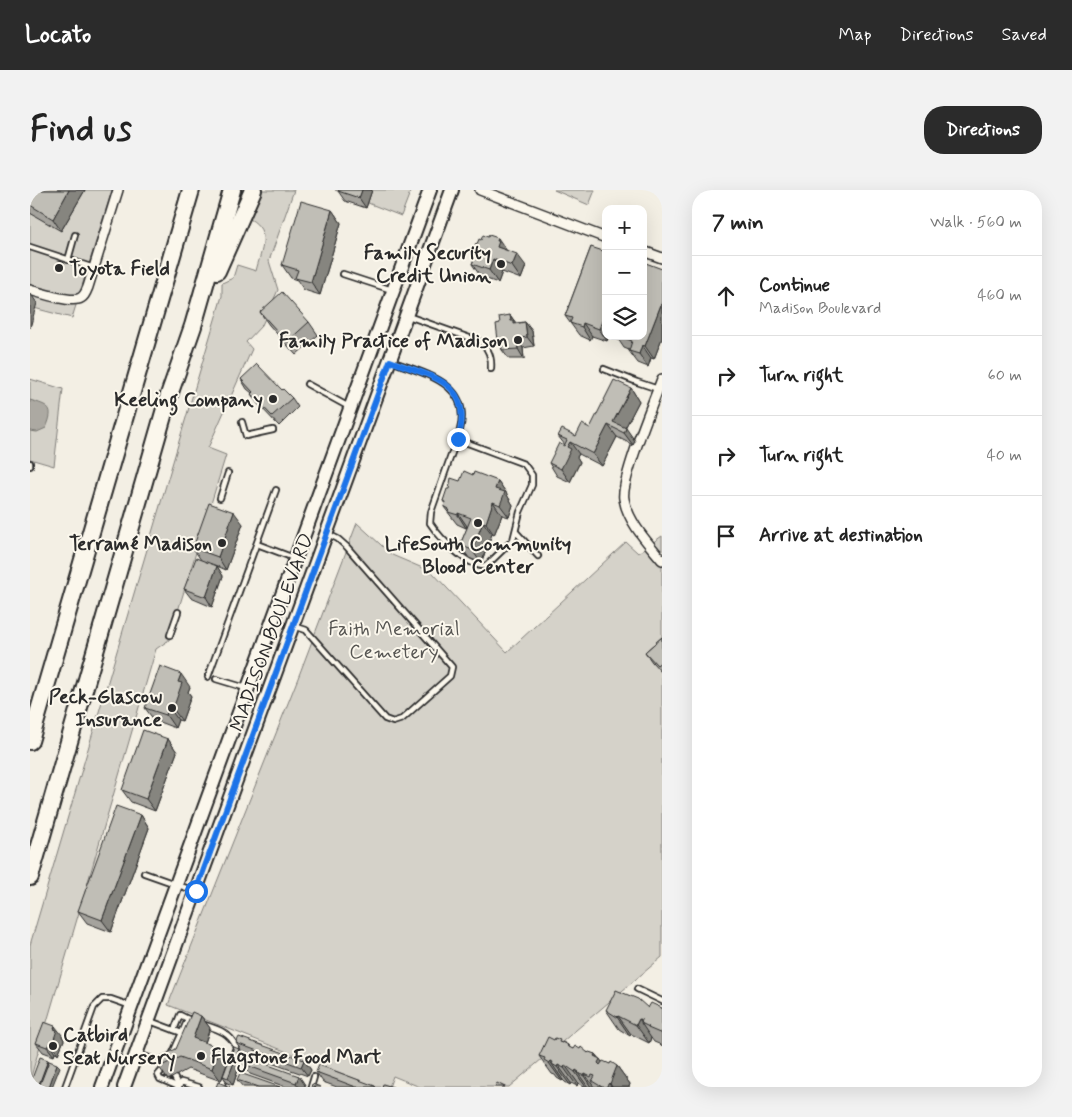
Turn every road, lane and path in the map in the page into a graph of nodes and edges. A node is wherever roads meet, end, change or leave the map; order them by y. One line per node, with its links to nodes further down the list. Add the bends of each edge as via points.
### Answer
1 (118, 190): 16 (street)
2 (182, 190): 11 (highway)
3 (190, 190): 11 (highway)
4 (232, 190): 21 (highway)
5 (253, 190): 21 (highway)
6 (430, 190): 19 (main road, MADISON BOULEVARD)
7 (452, 190): 20 (main road, MADISON BOULEVARD)
8 (480, 190): 10 (street)
9 (75, 235): 15 (lane)
10 (602, 236)
11 (174, 246): 49 (highway)
12 (30, 247): 15 (lane)
13 (647, 252): 14 (street)
14 (662, 258)
15 (68, 260): 16 (lane)
16 (94, 268): 18 (street, via 88,287 79,299)
17 (343, 274): 19 (lane)
18 (30, 290)
19 (393, 290): 28 (main road, MADISON BOULEVARD)
20 (406, 315): 22 (main road, MADISON BOULEVARD); 23 (lane, via 481,342 488,348)
21 (193, 326): 51 (highway, via 164,414)
22 (390, 361): 31 (lane, via 439,380 454,392 462,411); 34 (main road, MADISON BOULEVARD)
23 (491, 369)
24 (604, 369): 27 (lane)
25 (662, 379): 27 (street)
26 (307, 384): 28 (lane)
27 (658, 389): 42 (street, via 629,470 623,497 628,512)
28 (350, 407): 33 (main road, MADISON BOULEVARD)
29 (242, 422): 30 (lane, via 246,436)
30 (273, 430)
31 (458, 439): 37 (lane, via 524,464 532,475 532,485 520,512); 37 (lane, via 430,512 430,523 465,560 481,567 513,540)
32 (228, 473): 36 (lane)
33 (323, 482): 34 (main road); 41 (main road, MADISON BOULEVARD)
34 (343, 489): 38 (main road, MADISON BOULEVARD)
35 (276, 490): 39 (lane)
36 (220, 498)
37 (516, 532): 40 (lane)
38 (327, 534): 44 (main road, MADISON BOULEVARD); 44 (lane, via 347,547 422,632 452,667 450,676 402,718 393,722 385,719 306,630)
39 (257, 544): 41 (lane); 46 (lane)
40 (538, 556)
41 (295, 559): 48 (main road, MADISON BOULEVARD)
42 (662, 560)
43 (178, 612): 45 (lane)
44 (293, 626): 53 (main road, MADISON BOULEVARD)
45 (170, 635)
46 (208, 677)
47 (216, 679): 48 (lane)
48 (248, 688): 52 (main road, MADISON BOULEVARD)
49 (30, 741)
50 (144, 873): 52 (lane)
51 (30, 877)
52 (176, 884): 53 (lane); 56 (main road, MADISON BOULEVARD)
53 (196, 891): 58 (main road, MADISON BOULEVARD)
54 (637, 989): 55 (lane)
55 (662, 1001)
56 (132, 1006): 69 (lane, via 102,999 94,1007); 70 (main road, MADISON BOULEVARD)
57 (188, 1019): 59 (lane, via 180,1015); 60 (lane); 62 (lane, via 224,1031 233,1038 236,1047)
58 (148, 1021): 59 (lane); 61 (main road, MADISON BOULEVARD)
59 (174, 1030): 60 (lane)
60 (182, 1033): 63 (lane)
61 (137, 1053): 63 (lane); 71 (main road, MADISON BOULEVARD)
62 (233, 1055)
63 (171, 1062): 72 (lane, via 158,1075)
64 (227, 1071): 74 (lane)
65 (182, 1076): 68 (lane)
66 (174, 1077): 68 (lane, via 179,1087)
67 (314, 1077): 75 (lane)
68 (182, 1082): 73 (lane)
69 (65, 1087)
70 (104, 1087)
71 (124, 1087)
72 (179, 1087)
73 (199, 1087)
74 (221, 1087)
75 (311, 1087)

